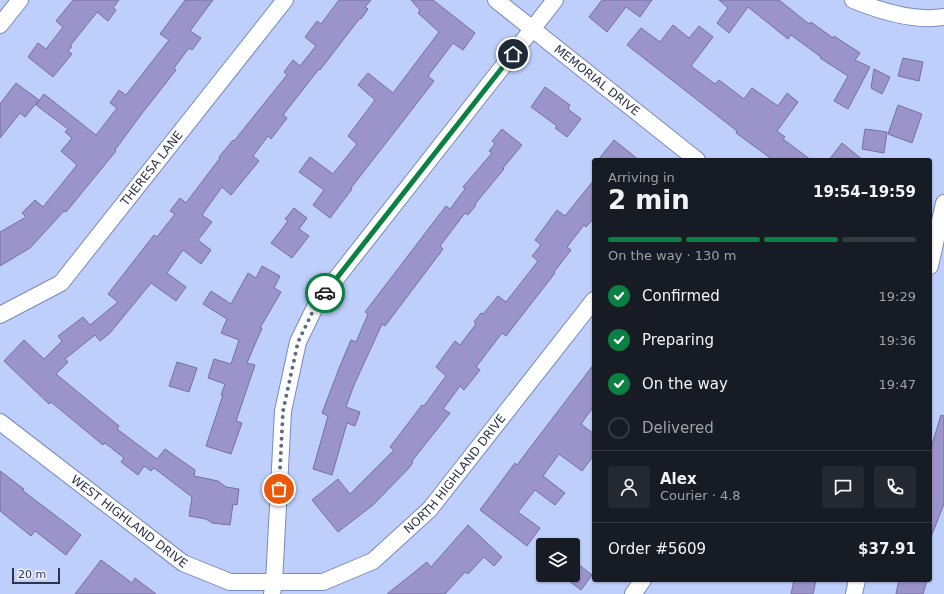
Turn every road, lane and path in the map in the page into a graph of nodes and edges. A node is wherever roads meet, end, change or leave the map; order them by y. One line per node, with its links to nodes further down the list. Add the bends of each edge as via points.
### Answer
1 (20, 0): 7 (street)
2 (286, 0): 13 (street, THERESA LANE, via 61,283)
3 (496, 0): 8 (street, MEMORIAL DRIVE)
4 (555, 0): 8 (street)
5 (853, 0): 6 (street, via 907,16)
6 (944, 17)
7 (0, 26)
8 (533, 29): 9 (street, MEMORIAL DRIVE); 17 (street, via 317,303 298,342 283,411)
9 (695, 158)
10 (944, 203): 11 (street)
11 (932, 257)
12 (592, 303): 17 (street, NORTH HIGHLAND DRIVE, via 430,509 373,561 323,582)
13 (0, 315)
14 (0, 422): 17 (street, WEST HIGHLAND DRIVE, via 183,563 230,582)
15 (642, 582): 18 (street)
16 (857, 582): 19 (street)
17 (273, 588)
18 (633, 594)
19 (854, 594)

